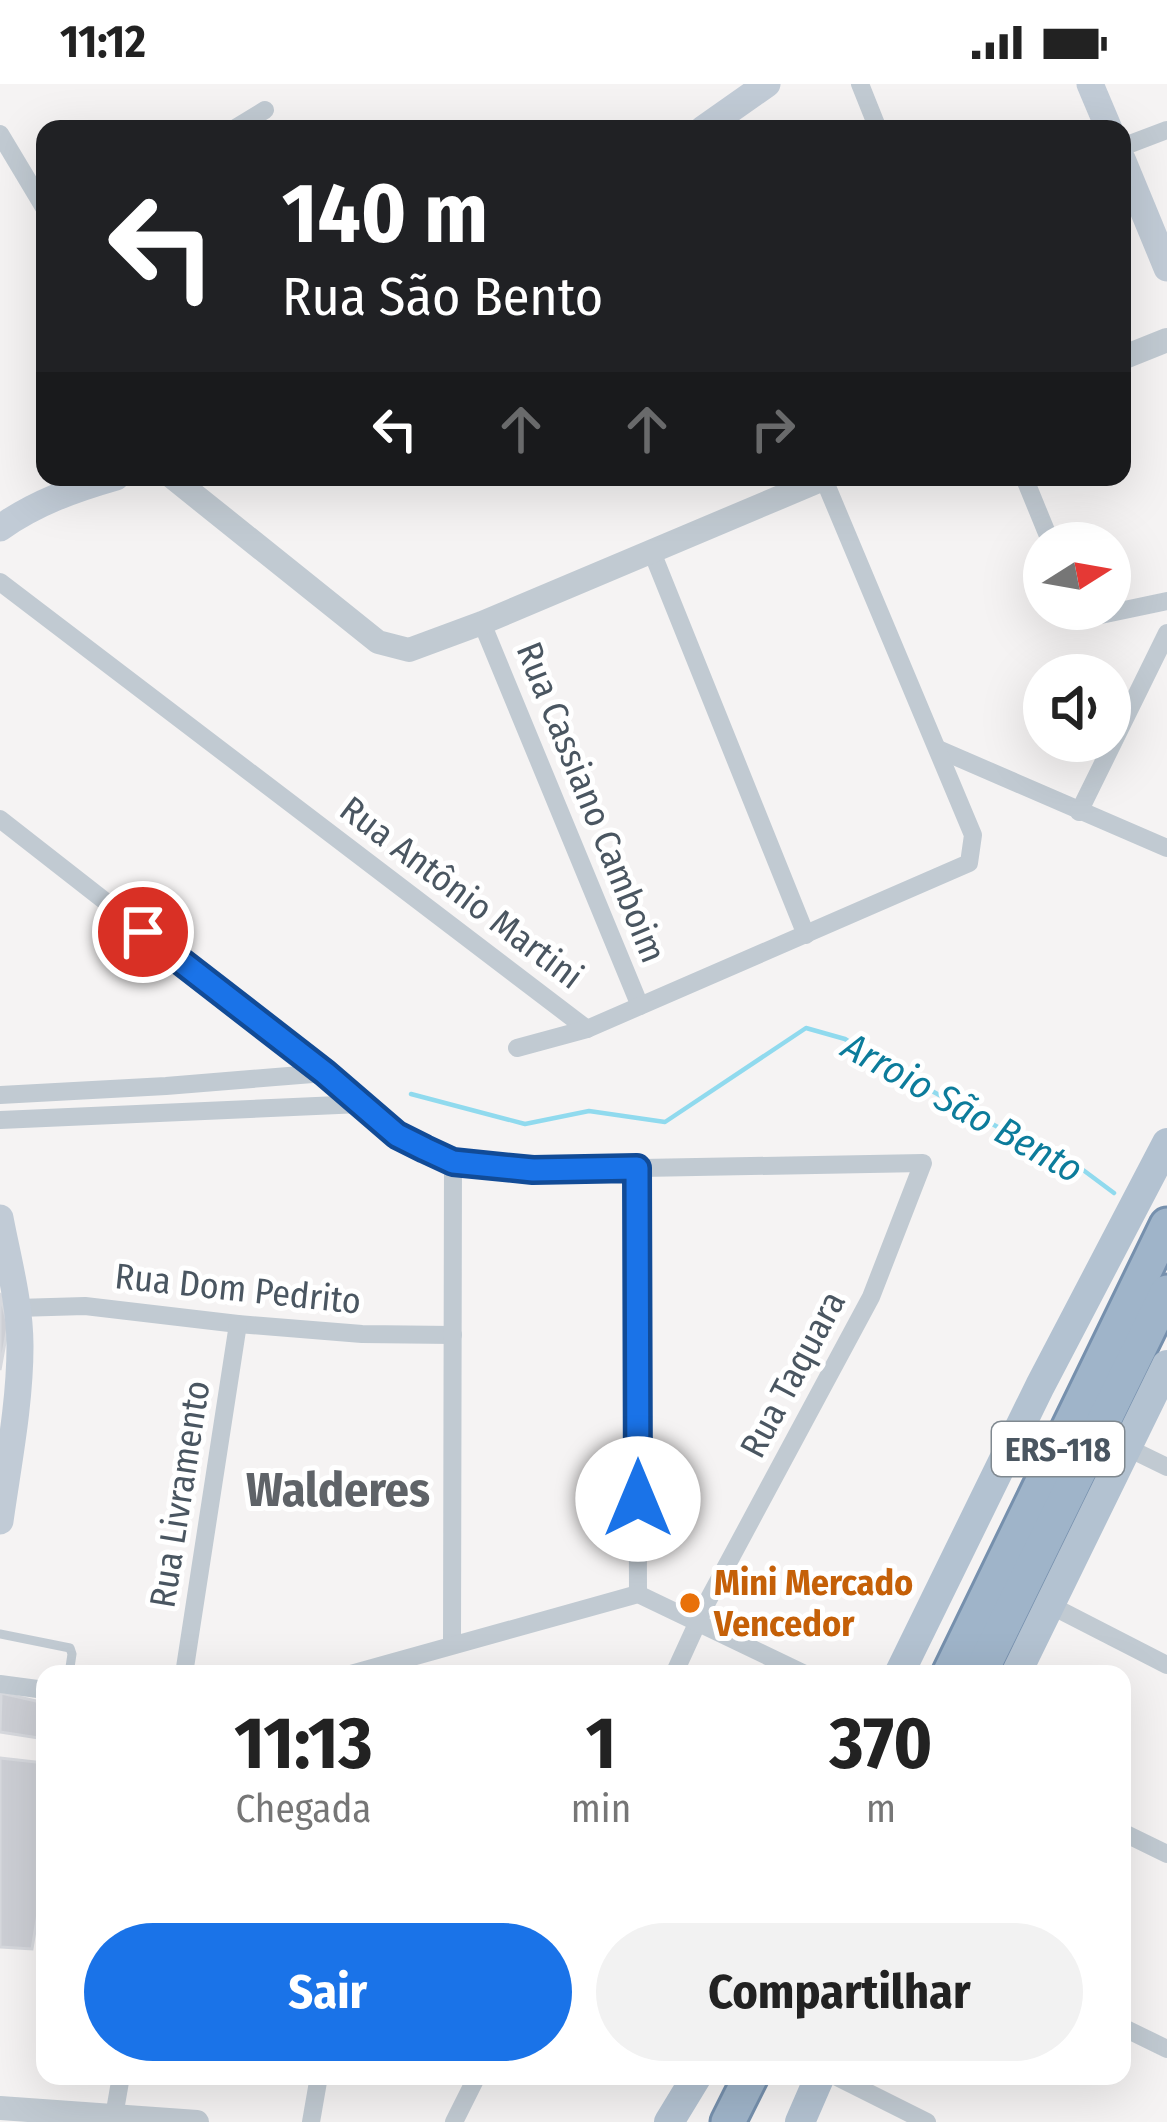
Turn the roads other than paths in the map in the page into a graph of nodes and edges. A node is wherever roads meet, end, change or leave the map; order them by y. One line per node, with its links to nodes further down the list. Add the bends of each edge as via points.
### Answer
1 (767, 84): 6 (main road)
2 (860, 84): 7 (street)
3 (1090, 84): 8 (main road)
4 (265, 110): 5 (street)
5 (249, 120)
6 (716, 120)
7 (874, 120)
8 (1105, 120)
9 (1167, 130): 11 (street)
10 (0, 134): 13 (street)
11 (1131, 144)
12 (1131, 181): 14 (main road)
13 (36, 194)
14 (1167, 268)
15 (1167, 340): 16 (street)
16 (1131, 354)
17 (82, 486): 23 (main road)
18 (183, 486): 28 (street, via 378,642 409,650)
19 (806, 486): 24 (street)
20 (828, 486): 30 (street)
21 (1028, 486): 22 (street)
22 (1042, 522)
23 (0, 528)
24 (652, 552): 28 (street); 34 (street)
25 (0, 582): 36 (street, Rua Antônio Martini)
26 (1167, 601): 27 (street)
27 (1131, 609)
28 (482, 622): 35 (street, Rua Cassiano Camboim)
29 (1167, 633): 31 (street)
30 (938, 749): 31 (street); 34 (street, Rua Antônio Martini, via 973,835 969,863)
31 (1078, 812): 33 (street)
32 (0, 819): 38 (street)
33 (1167, 848)
34 (806, 935): 35 (street, Rua Antônio Martini)
35 (640, 1006): 36 (street, Rua Antônio Martini)
36 (587, 1029): 37 (street)
37 (517, 1048)
38 (325, 1073): 39 (street); 41 (street)
39 (166, 1086): 40 (street); 42 (street)
40 (0, 1094)
41 (362, 1104): 42 (street); 45 (street, via 397,1135)
42 (168, 1113): 43 (street)
43 (0, 1120)
44 (1167, 1143): 68 (main road)
45 (453, 1162): 46 (street); 52 (street)
46 (637, 1168): 58 (street); 60 (street, Rua Taquara, via 923,1163 871,1298)
47 (1167, 1225): 69 (highway, ERS-118)
48 (1, 1226): 50 (main road)
49 (1167, 1292): 70 (highway, ERS-118)
50 (17, 1308): 51 (street, Rua Dom Pedrito, via 86,1306); 55 (main road, via 18,1384)
51 (238, 1324): 52 (street, Rua Dom Pedrito); 64 (street, Rua Livramento)
52 (453, 1336): 62 (street)
53 (1167, 1365): 54 (main road)
54 (1126, 1447): 56 (street); 59 (main road)
55 (4, 1451): 57 (main road)
56 (1167, 1467)
57 (0, 1521)
58 (638, 1594): 60 (street); 62 (street)
59 (1048, 1604): 71 (main road); 72 (street)
60 (697, 1624): 66 (street, Rua Taquara); 67 (street)
61 (0, 1634): 63 (lane, via 70,1648)
62 (452, 1645): 65 (street)
63 (71, 1665)
64 (185, 1665)
65 (382, 1665)
66 (678, 1665)
67 (786, 1665)
68 (903, 1665)
69 (953, 1665)
70 (984, 1665)
71 (1020, 1665)
72 (1167, 1665)
73 (0, 1684): 74 (street)
74 (36, 1689)
75 (1131, 1836): 76 (street)
76 (1167, 1854)
77 (1131, 2031): 78 (street)
78 (1167, 2049)
79 (120, 2085): 88 (street)
80 (317, 2085): 90 (street)
81 (472, 2085): 91 (street)
82 (692, 2085): 92 (main road)
83 (746, 2085): 93 (highway)
84 (770, 2085): 94 (highway)
85 (816, 2085): 95 (main road)
86 (853, 2085): 96 (street)
87 (0, 2108): 88 (street)
88 (114, 2120): 89 (street)
89 (197, 2122)
90 (311, 2122)
91 (454, 2122)
92 (669, 2122)
93 (728, 2122)
94 (752, 2122)
95 (800, 2122)
96 (927, 2122)

